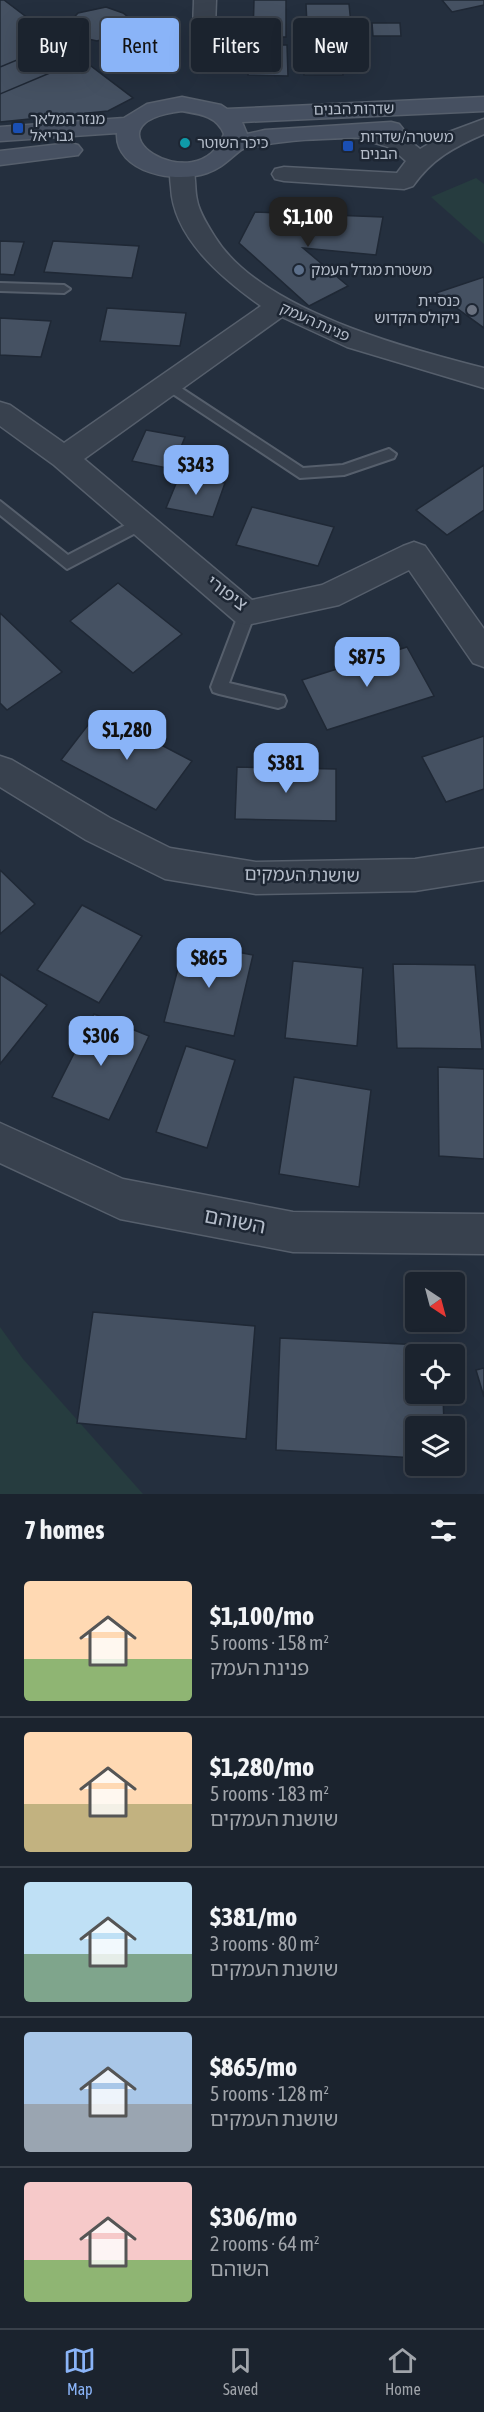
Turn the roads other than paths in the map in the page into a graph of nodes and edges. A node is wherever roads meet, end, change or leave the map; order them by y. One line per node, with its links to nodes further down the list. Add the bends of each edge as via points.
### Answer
1 (205, 0): 2 (street)
2 (204, 18)
3 (484, 104): 4 (main road, שדרות הבנים)
4 (225, 116): 8 (main road, via 206,107 182,104 151,110); 9 (main road, via 237,134)
5 (484, 125): 6 (main road, שדרות הבנים); 11 (street)
6 (361, 131): 9 (main road, שדרות הבנים, via 265,137); 11 (street, via 399,142)
7 (0, 135): 8 (main road, via 56,128)
8 (130, 136): 10 (main road); 12 (main road, via 135,155 155,166)
9 (235, 144): 12 (main road, via 215,162)
10 (0, 158)
11 (419, 160): 13 (street, via 404,181)
12 (182, 170): 16 (street, פנינת העמק, via 185,204 201,238 239,278)
13 (284, 174)
14 (0, 287): 15 (lane)
15 (63, 289)
16 (278, 307): 17 (street, פנינת העמק, via 352,339); 18 (street)
17 (484, 378)
18 (169, 385): 20 (lane, via 300,473 344,470); 21 (street)
19 (0, 412): 21 (street, ציפורי)
20 (389, 454)
21 (63, 458): 23 (street, ציפורי)
22 (0, 507): 23 (lane, via 67,563)
23 (142, 523): 24 (street, ציפורי)
24 (247, 613): 25 (street, ציפורי, via 328,596 414,554); 26 (lane, via 219,687)
25 (484, 654)
26 (278, 701)
27 (0, 770): 28 (street, שושנת העמקים, via 98,829 165,863 256,878 415,875)
28 (484, 864)
29 (0, 1143): 30 (street, השוהם, via 120,1199 293,1232)
30 (484, 1233)

